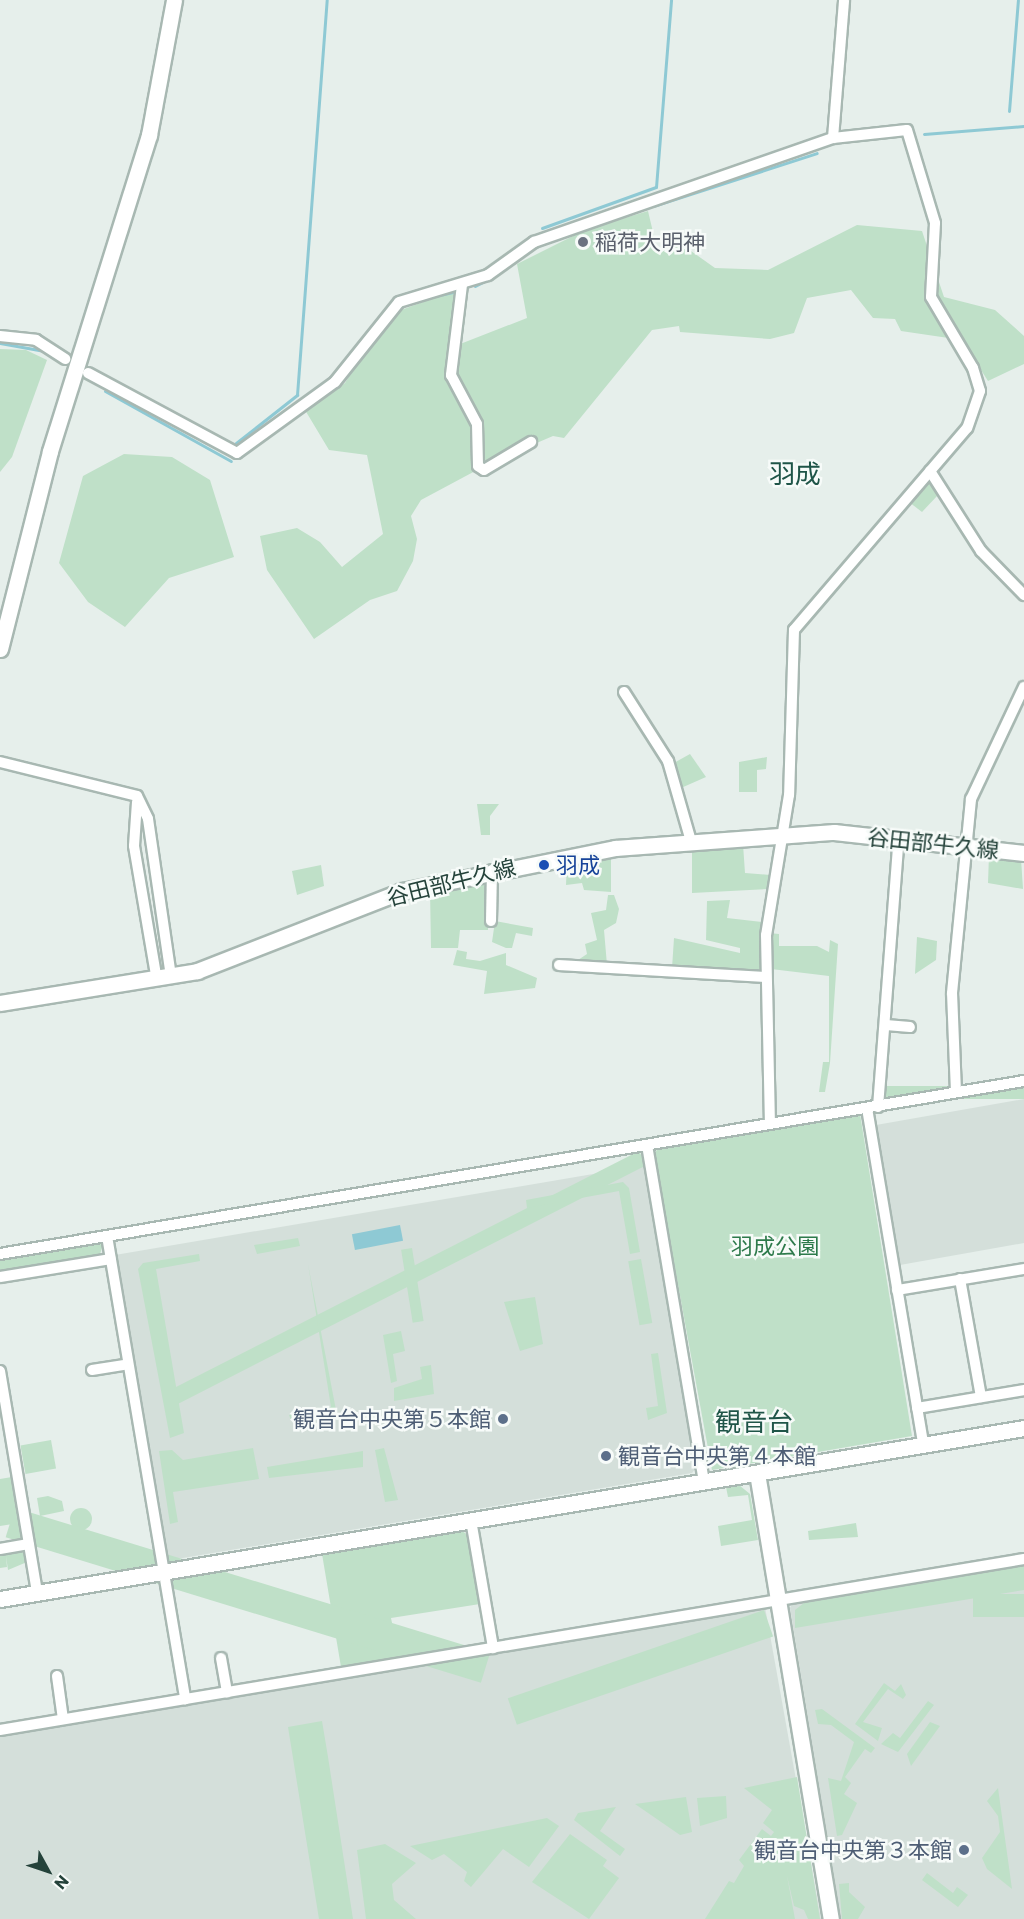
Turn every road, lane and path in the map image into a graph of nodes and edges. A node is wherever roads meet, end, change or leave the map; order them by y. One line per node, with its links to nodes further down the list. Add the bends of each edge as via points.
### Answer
1 (174, 0): 11 (street, via 149,135 50,451)
2 (844, 0): 3 (street)
3 (833, 138): 4 (street, via 534,242 488,275); 9 (street, via 907,130 920,169 935,223 931,297 973,368 980,391 967,428)
4 (462, 285): 7 (street, via 399,302 335,382 237,453); 8 (street, via 451,375 477,424 478,466 484,470)
5 (0, 336): 6 (street, via 36,340)
6 (65, 358)
7 (88, 373)
8 (531, 442)
9 (930, 471): 10 (street, via 981,552); 17 (street, via 794,630)
10 (1024, 595)
11 (0, 650)
12 (1024, 687): 14 (street)
13 (624, 692): 19 (street, via 668,761)
14 (1013, 718): 15 (street); 20 (street, via 971,799)
15 (1024, 722)
16 (0, 762): 26 (street, via 137,796 148,819)
17 (785, 833): 18 (street, 谷田部牛久線); 19 (street, 谷田部牛久線); 25 (street, via 772,877)
18 (899, 837): 20 (street, 谷田部牛久線); 28 (street)
19 (690, 841): 22 (street, 谷田部牛久線)
20 (965, 846): 21 (street, 谷田部牛久線); 31 (street, via 952,993)
21 (1024, 853)
22 (492, 870): 23 (street); 26 (street, 谷田部牛久線, via 402,891 228,961)
23 (491, 921)
24 (559, 965): 25 (street)
25 (765, 977): 33 (street)
26 (164, 978): 27 (street, 谷田部牛久線)
27 (0, 1003)
28 (886, 1025): 29 (street); 32 (street)
29 (910, 1027)
30 (1024, 1081): 31 (street)
31 (956, 1092): 32 (street)
32 (872, 1107): 33 (street); 41 (street)
33 (770, 1124): 34 (street)
34 (647, 1145): 35 (street); 51 (street)
35 (107, 1236): 36 (street); 37 (street)
36 (0, 1254)
37 (111, 1259): 39 (street); 42 (street)
38 (1024, 1269): 40 (street)
39 (0, 1277)
40 (960, 1279): 41 (street); 46 (street)
41 (897, 1290): 47 (street)
42 (128, 1364): 43 (street); 56 (street)
43 (92, 1370)
44 (0, 1371): 53 (street)
45 (1024, 1390): 46 (street)
46 (981, 1397): 47 (street)
47 (917, 1408): 49 (street)
48 (1024, 1428): 49 (street)
49 (923, 1444): 50 (street)
50 (757, 1473): 51 (street); 59 (street)
51 (704, 1481): 52 (street)
52 (471, 1520): 56 (street); 60 (street)
53 (29, 1544): 54 (street); 57 (street)
54 (0, 1549)
55 (1024, 1559): 59 (street)
56 (163, 1571): 57 (street); 64 (street)
57 (37, 1593): 58 (street)
58 (0, 1599)
59 (778, 1599): 60 (street); 67 (street)
60 (493, 1648): 63 (street)
61 (221, 1658): 63 (street)
62 (57, 1676): 65 (street)
63 (226, 1692): 64 (street)
64 (185, 1699): 65 (street)
65 (63, 1719): 66 (street)
66 (0, 1730)
67 (831, 1919)

